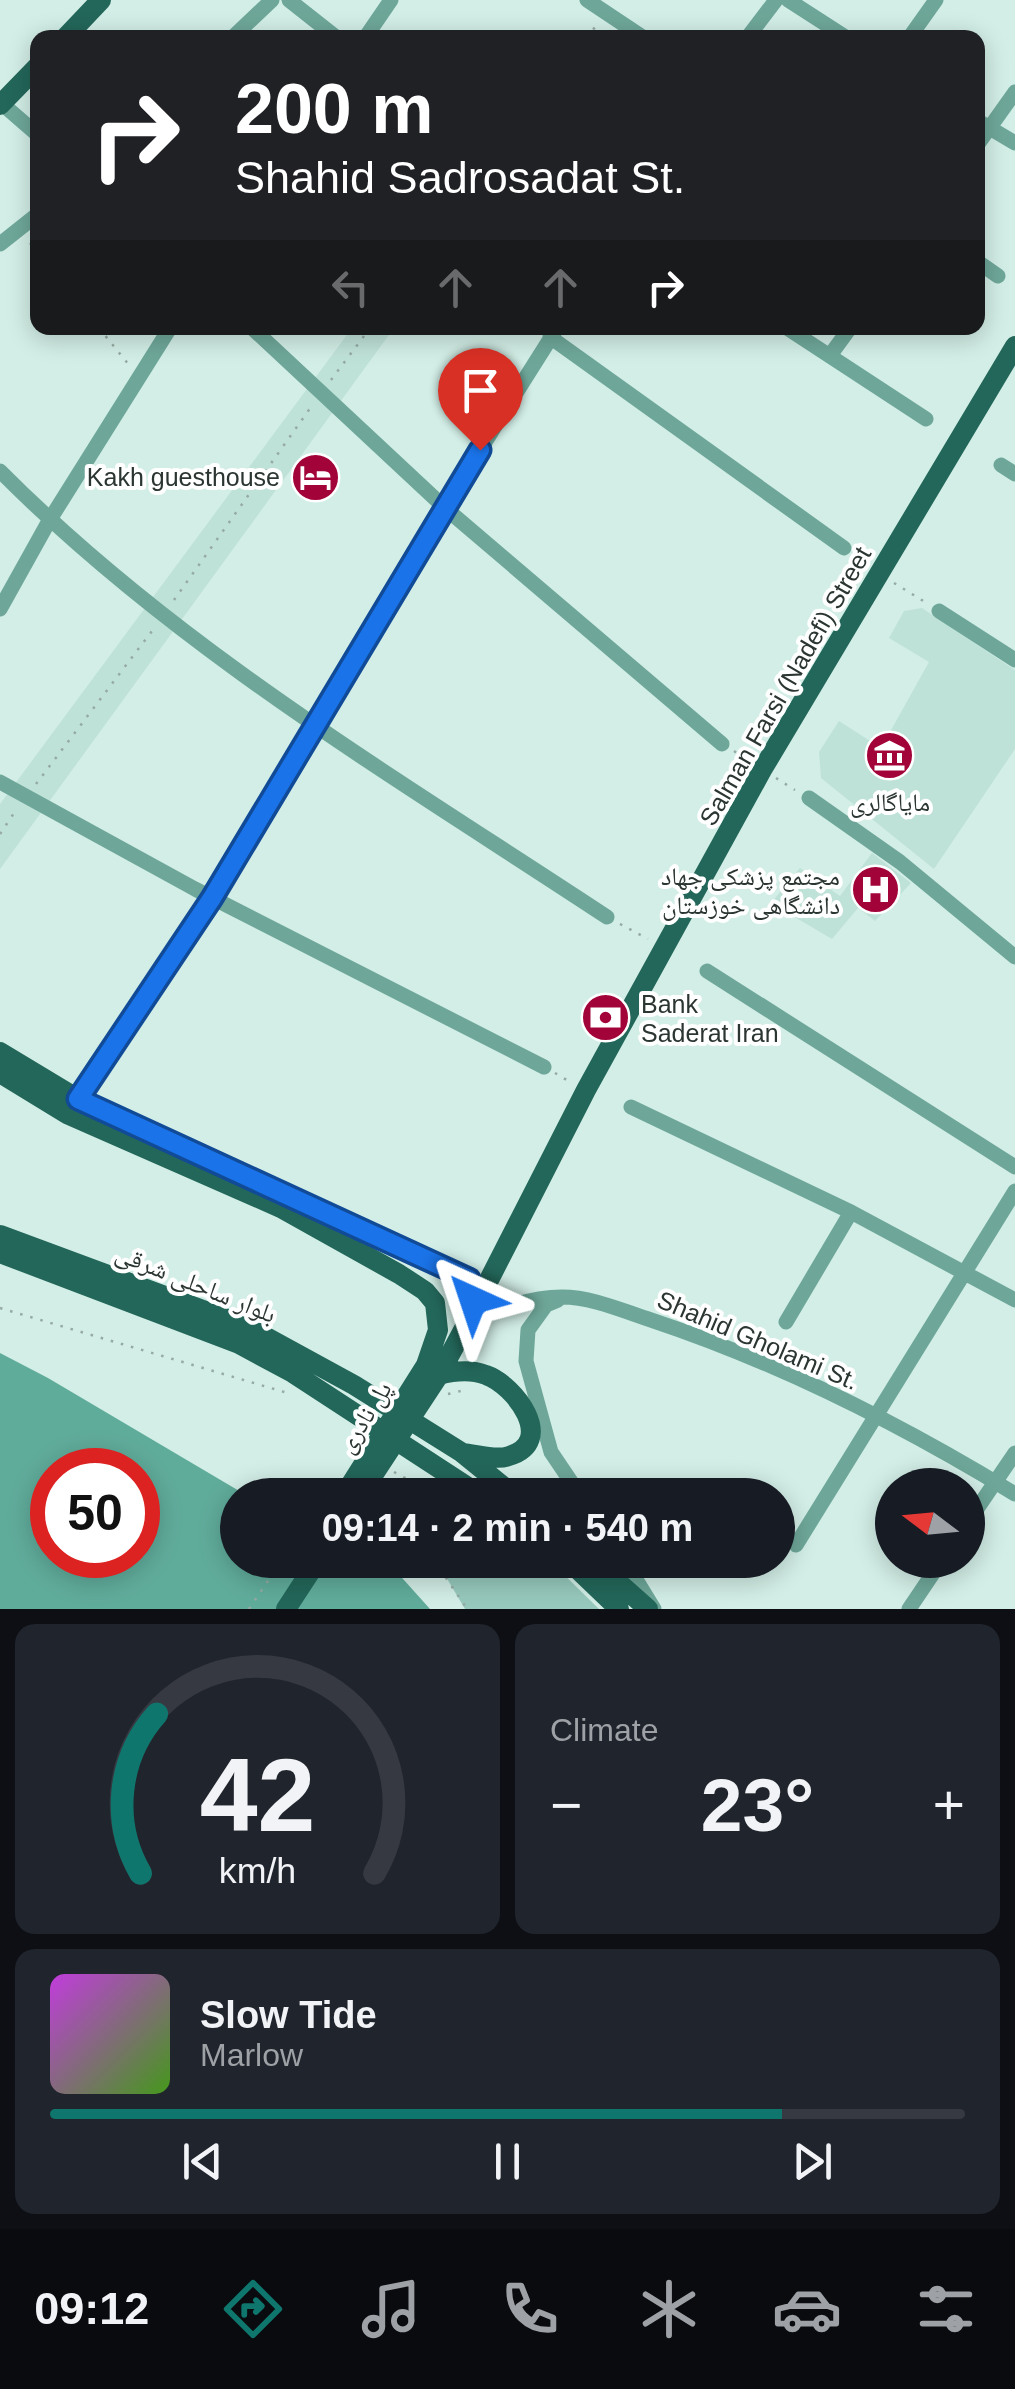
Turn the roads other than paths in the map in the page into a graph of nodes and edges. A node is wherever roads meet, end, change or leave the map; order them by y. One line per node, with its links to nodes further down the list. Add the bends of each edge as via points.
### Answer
1 (101, 0): 9 (main road)
2 (272, 0): 10 (street)
3 (288, 0): 11 (street)
4 (391, 0): 12 (street)
5 (587, 0): 13 (street)
6 (776, 0): 14 (street)
7 (788, 0): 15 (street)
8 (936, 0): 16 (street)
9 (73, 30)
10 (240, 30)
11 (327, 30)
12 (370, 30)
13 (632, 30)
14 (754, 30)
15 (835, 30)
16 (915, 30)
17 (30, 74): 19 (main road)
18 (1015, 92): 20 (street)
19 (0, 103): 22 (street)
20 (985, 123)
21 (985, 126): 23 (street)
22 (30, 128)
23 (1015, 143)
24 (30, 220): 25 (street)
25 (0, 244)
26 (985, 267): 27 (street)
27 (998, 276)
28 (166, 335): 39 (street)
29 (260, 335): 38 (street)
30 (552, 335): 38 (street)
31 (558, 335): 40 (street)
32 (800, 335): 35 (street)
33 (845, 335): 35 (street)
34 (1015, 346): 66 (main road, Salman Farsi (Nadefi) Street, via 762,770 586,1090)
35 (831, 354): 36 (street)
36 (926, 419)
37 (0, 471): 39 (street)
38 (444, 507): 44 (street); 45 (street)
39 (49, 520): 41 (street); 44 (street, via 164,615)
40 (844, 548)
41 (0, 609)
42 (940, 611): 43 (street)
43 (1015, 660)
44 (314, 724): 48 (street); 49 (street)
45 (722, 744)
46 (0, 782): 48 (street)
47 (809, 798): 50 (street)
48 (212, 898): 53 (street); 55 (street)
49 (606, 917)
50 (1015, 957)
51 (706, 971): 57 (street)
52 (0, 1052): 55 (main road)
53 (544, 1067)
54 (0, 1073): 67 (main road, via 67,1114 281,1208 425,1290 435,1303 438,1330)
55 (78, 1099): 66 (main road, via 469,1279)
56 (631, 1108): 59 (street)
57 (1015, 1167)
58 (1015, 1192): 62 (street)
59 (851, 1212): 62 (street); 65 (street)
60 (0, 1234): 69 (main road, بلوار ساحلی شرقی, via 246,1326)
61 (0, 1253): 73 (main road, بلوار ساحلی شرقی, via 238,1344)
62 (964, 1274): 64 (street); 68 (street)
63 (564, 1297): 66 (street, Shahid Gholami St., via 508,1306); 68 (street, Shahid Gholami St., via 682,1331); 75 (street, via 546,1306 528,1330 526,1361 551,1452)
64 (1015, 1300)
65 (786, 1322)
66 (468, 1323): 67 (main road, Salman Farsi (Nadefi) Street)
67 (432, 1370): 69 (main road, via 486,1375 512,1390 529,1416 521,1450 506,1458); 71 (main road, پل نادری); 72 (main road, پل نادری)
68 (877, 1418): 76 (street, Shahid Gholami St.); 79 (street)
69 (461, 1452): 74 (main road, بلوار ساحلی شرقی)
70 (1015, 1453): 76 (street)
71 (356, 1478)
72 (370, 1478)
73 (454, 1478)
74 (493, 1478)
75 (569, 1478)
76 (995, 1482): 77 (street, Shahid Gholami St.); 78 (street)
77 (1015, 1494)
78 (985, 1497)
79 (796, 1545)
80 (292, 1578): 86 (main road)
81 (306, 1578): 87 (main road)
82 (587, 1578): 88 (main road)
83 (614, 1578): 89 (main road)
84 (634, 1578): 89 (street)
85 (930, 1578): 90 (street)
86 (272, 1609)
87 (286, 1609)
88 (619, 1609)
89 (651, 1609)
90 (909, 1609)

